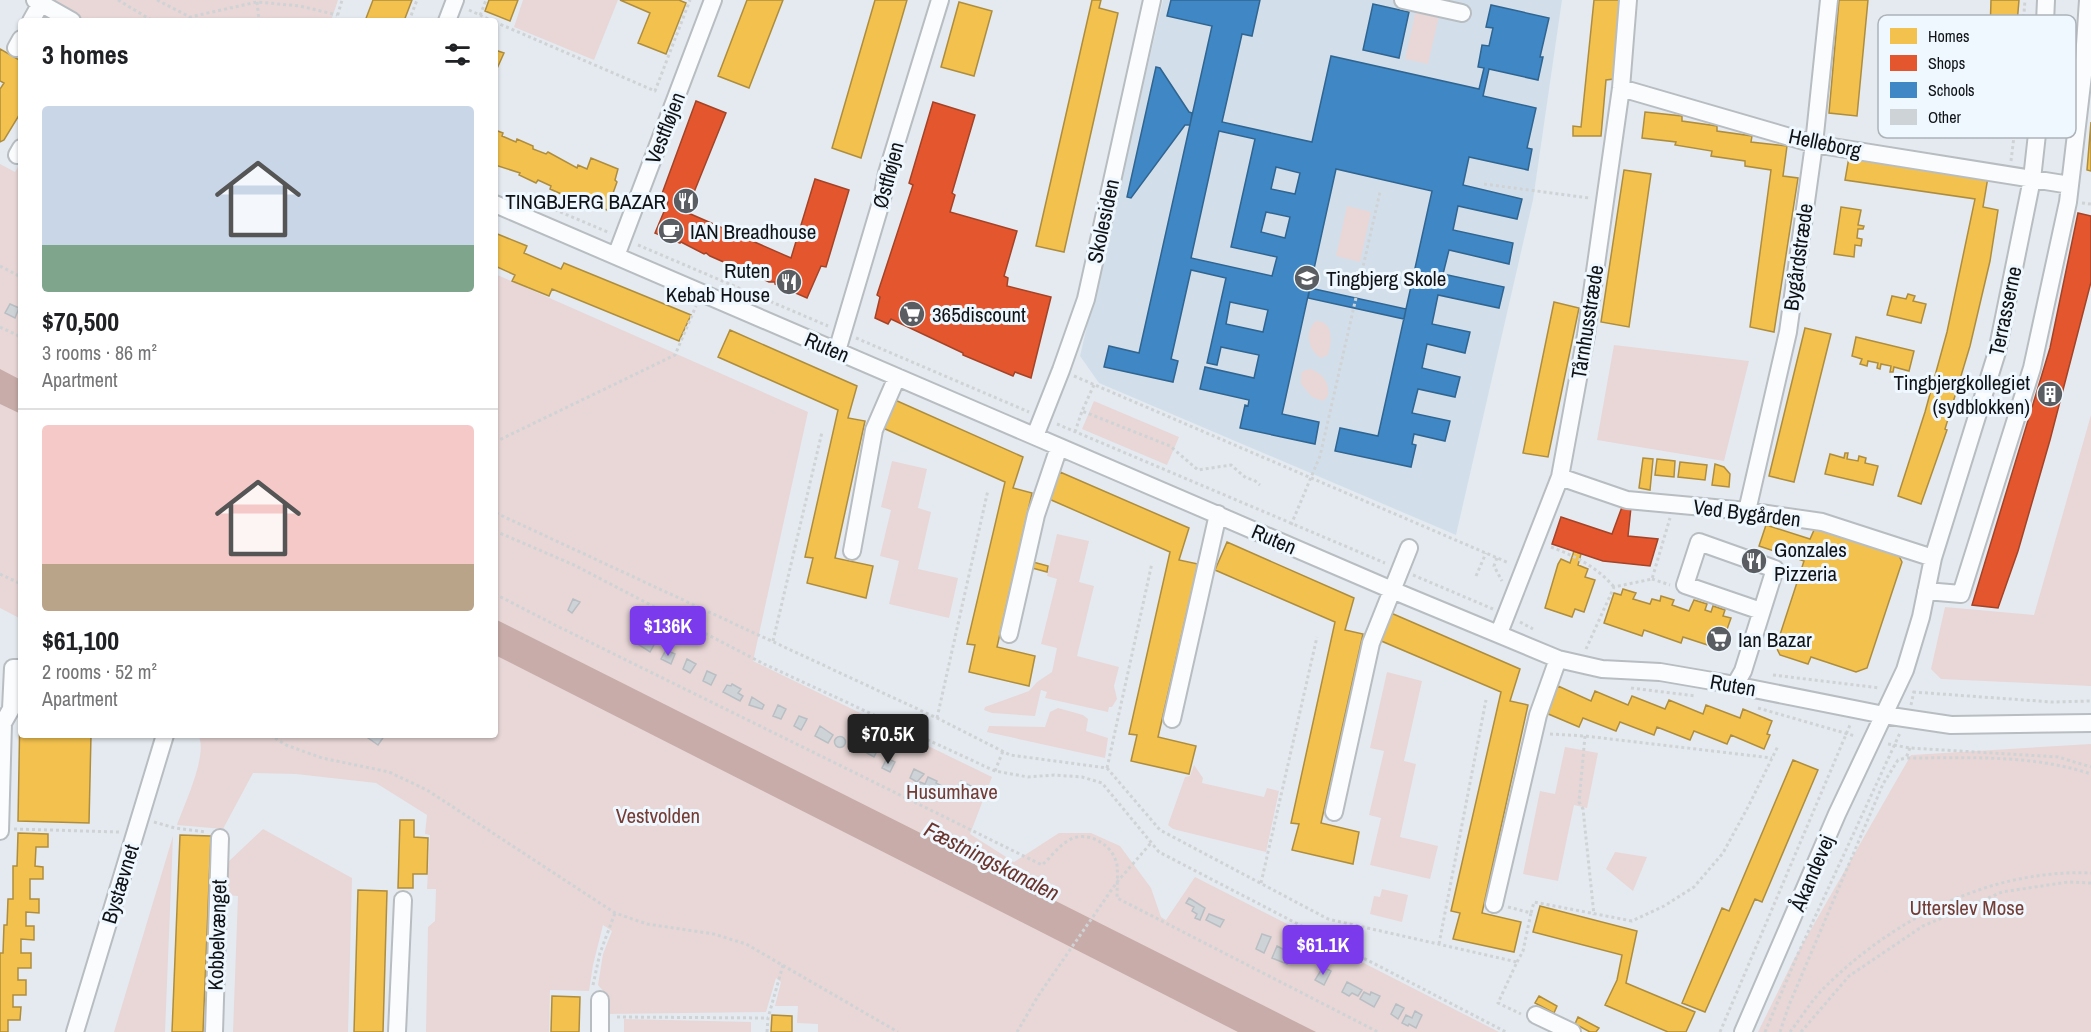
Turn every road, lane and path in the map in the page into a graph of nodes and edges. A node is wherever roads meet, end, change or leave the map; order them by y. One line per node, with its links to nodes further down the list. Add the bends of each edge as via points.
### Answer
1 (118, 0): 26 (path)
2 (157, 0): 16 (path, via 190,17)
3 (342, 0): 20 (path)
4 (417, 0): 29 (path)
5 (486, 0): 21 (path)
6 (690, 0): 33 (path, via 655,91)
7 (713, 0): 48 (street, Vestfløjen)
8 (940, 0): 54 (street, Østfløjen)
9 (1152, 0): 57 (street, Skolesiden, via 1086,299)
10 (1402, 0): 19 (street)
11 (1628, 0): 34 (street, Tårnhusstræde)
12 (1829, 0): 39 (street, Bygårdstræde)
13 (2025, 0): 22 (path)
14 (2046, 0): 23 (street, Terrasserne)
15 (2088, 0): 35 (street)
16 (257, 1): 20 (path); 27 (path)
17 (38, 2): 24 (street); 25 (street)
18 (455, 2): 21 (path); 30 (street)
19 (1462, 13)
20 (337, 15): 28 (path)
21 (480, 15): 31 (path); 32 (path)
22 (2024, 15)
23 (2045, 15)
24 (32, 18)
25 (67, 18)
26 (148, 18)
27 (259, 18)
28 (336, 18)
29 (410, 18)
30 (448, 18)
31 (479, 18)
32 (487, 18)
33 (498, 23)
34 (1621, 88): 39 (street, Helleborg); 46 (street, Tårnhusstræde)
35 (2076, 134)
36 (2014, 138): 40 (path)
37 (2037, 138): 41 (street, Terrasserne)
38 (2075, 138): 43 (street)
39 (1814, 144): 40 (street, Helleborg); 72 (street, Bygårdstræde, via 1788,332)
40 (2009, 175): 41 (street, Helleborg)
41 (2032, 179): 43 (street, Helleborg); 82 (street, Terrasserne, via 1997,352)
42 (1484, 184): 46 (path)
43 (2070, 184): 90 (street, via 2032,368 1961,594)
44 (1380, 192): 68 (path, via 1320,456)
45 (522, 197): 48 (path)
46 (1605, 200): 67 (street, Tårnhusstræde, via 1586,336)
47 (498, 205): 49 (street, Ruten)
48 (624, 239): 49 (street, Vestfløjen); 54 (path)
49 (616, 256): 52 (street, Ruten)
50 (0, 267): 51 (path)
51 (18, 276)
52 (701, 294): 56 (street, Ruten); 65 (path, via 675,355)
53 (0, 327): 55 (path)
54 (843, 333): 56 (street, Østfløjen); 61 (path)
55 (18, 336)
56 (837, 351): 58 (street, Ruten)
57 (1061, 370): 59 (path); 61 (street, Skolesiden)
58 (897, 376): 64 (street, Ruten); 80 (street, via 874,430)
59 (1094, 385): 60 (path); 68 (path)
60 (1082, 411): 63 (path); 69 (path, via 1170,446 1198,471 1231,465)
61 (1042, 418): 63 (path); 64 (street, Skolesiden)
62 (822, 432): 96 (path)
63 (1075, 432): 75 (path)
64 (1035, 435): 66 (street, Ruten)
65 (498, 441)
66 (1059, 447): 74 (street, Ruten); 94 (street, via 1036,515)
67 (1560, 477): 71 (street, Ved Bygården, via 1627,500); 77 (street, Tårnhusstræde)
68 (1310, 478): 75 (path); 81 (path)
69 (1260, 485)
70 (988, 490): 108 (path)
71 (1674, 504): 72 (street, Ved Bygården); 88 (path, via 1652,579)
72 (1747, 511): 82 (street, Ved Bygården, via 1822,522)
73 (498, 514): 96 (path)
74 (1218, 514): 78 (street, Ruten); 110 (street)
75 (1291, 524): 78 (path)
76 (498, 532): 126 (path, via 574,565 764,664)
77 (1534, 541): 84 (street, Tårnhusstræde); 88 (path, via 1574,556 1604,575)
78 (1283, 543): 89 (street, Ruten)
79 (1409, 548): 89 (street)
80 (852, 552)
81 (1486, 553): 84 (path); 86 (path)
82 (1933, 558): 90 (street, Terrasserne)
83 (1152, 563): 125 (path)
84 (1524, 569): 93 (street, Tårnhusstræde)
85 (0, 574): 87 (path)
86 (1476, 576)
87 (18, 583)
88 (1614, 587): 97 (path)
89 (1392, 590): 93 (street, Ruten); 128 (street, via 1371,643)
90 (1926, 591): 100 (street, Terrasserne)
91 (498, 596): 134 (path, via 1042,865 1067,841 1077,837 1102,843 1117,864)
92 (1761, 611): 92 (street, via 1774,569 1699,542 1685,585); 101 (street)
93 (1499, 633): 98 (street, Ruten)
94 (1009, 634)
95 (1317, 637): 136 (path)
96 (772, 641): 108 (path)
97 (1586, 651)
98 (1558, 659): 101 (street, Ruten, via 1602,669 1660,672); 113 (street)
99 (18, 668): 111 (street, via 13,668 11,709)
100 (1905, 670): 102 (street, Terrasserne); 103 (path); 106 (path, via 1875,687)
101 (1735, 685): 106 (street, Ruten)
102 (1896, 691): 103 (path); 107 (street, Terrasserne)
103 (1915, 693): 105 (path); 109 (path)
104 (1486, 700): 142 (path)
105 (2091, 701)
106 (1858, 709): 107 (street, Ruten); 157 (path)
107 (1884, 716): 109 (street, Ruten); 117 (street, Åkandevej)
108 (937, 718): 121 (path)
109 (1907, 718): 112 (street, Ruten, via 1951,725); 118 (path)
110 (1172, 719)
111 (2, 722): 130 (street)
112 (2091, 723)
113 (1534, 734): 114 (path); 138 (street)
114 (1586, 736): 122 (path); 141 (path, via 1579,802 1583,809)
115 (164, 738): 129 (street, Bystævnet)
116 (275, 738): 140 (path, via 322,758 389,772 427,790)
117 (1872, 740): 118 (path); 158 (street, Åkandevej)
118 (1894, 745): 120 (path); 159 (path)
119 (1778, 746): 122 (path)
120 (1911, 748): 123 (path); 124 (path, via 2058,757)
121 (1003, 751): 125 (path); 126 (path)
122 (1772, 758): 141 (path, via 1723,853 1694,886 1632,921)
123 (1906, 758): 127 (path, via 1996,758 2068,766); 160 (path, via 1898,760 1883,784)
124 (2091, 767)
125 (1107, 768): 136 (path, via 1160,830)
126 (995, 771): 132 (path, via 1028,777 1082,777 1102,783)
127 (2091, 774)
128 (1334, 812)
129 (138, 826): 130 (path); 131 (path, via 209,832); 148 (street, Bystævnet)
130 (0, 830)
131 (220, 838): 149 (street, Kobbelvænget)
132 (1151, 843): 134 (path); 155 (path, via 1159,852)
133 (2091, 873): 161 (path, via 2022,877 1985,887 1935,909 1891,933 1857,959 1823,989)
134 (1117, 882): 153 (path); 154 (path, via 1117,898)
135 (2091, 883): 162 (path, via 2068,882 2002,892 1923,926 1849,976)
136 (1261, 884): 142 (path, via 1328,919)
137 (403, 900): 150 (street)
138 (1494, 904): 139 (path)
139 (1532, 911): 141 (path, via 1534,902); 143 (path)
140 (615, 913): 144 (path, via 647,924 714,934 746,944); 146 (path, via 593,986)
141 (1594, 915)
142 (1439, 944): 143 (path)
143 (1517, 962): 145 (path, via 1498,1003 1520,1014)
144 (783, 965): 147 (path); 152 (path)
145 (1536, 1015): 156 (street)
146 (600, 1016): 147 (path)
147 (768, 1018): 151 (path)
148 (75, 1032)
149 (214, 1032)
150 (397, 1032)
151 (767, 1032)
152 (898, 1032)
153 (1017, 1032)
154 (1378, 1032)
155 (1506, 1032)
156 (1572, 1032)
157 (1720, 1032)
158 (1743, 1032)
159 (1765, 1032)
160 (1780, 1032)
161 (1790, 1032)
162 (1801, 1032)

